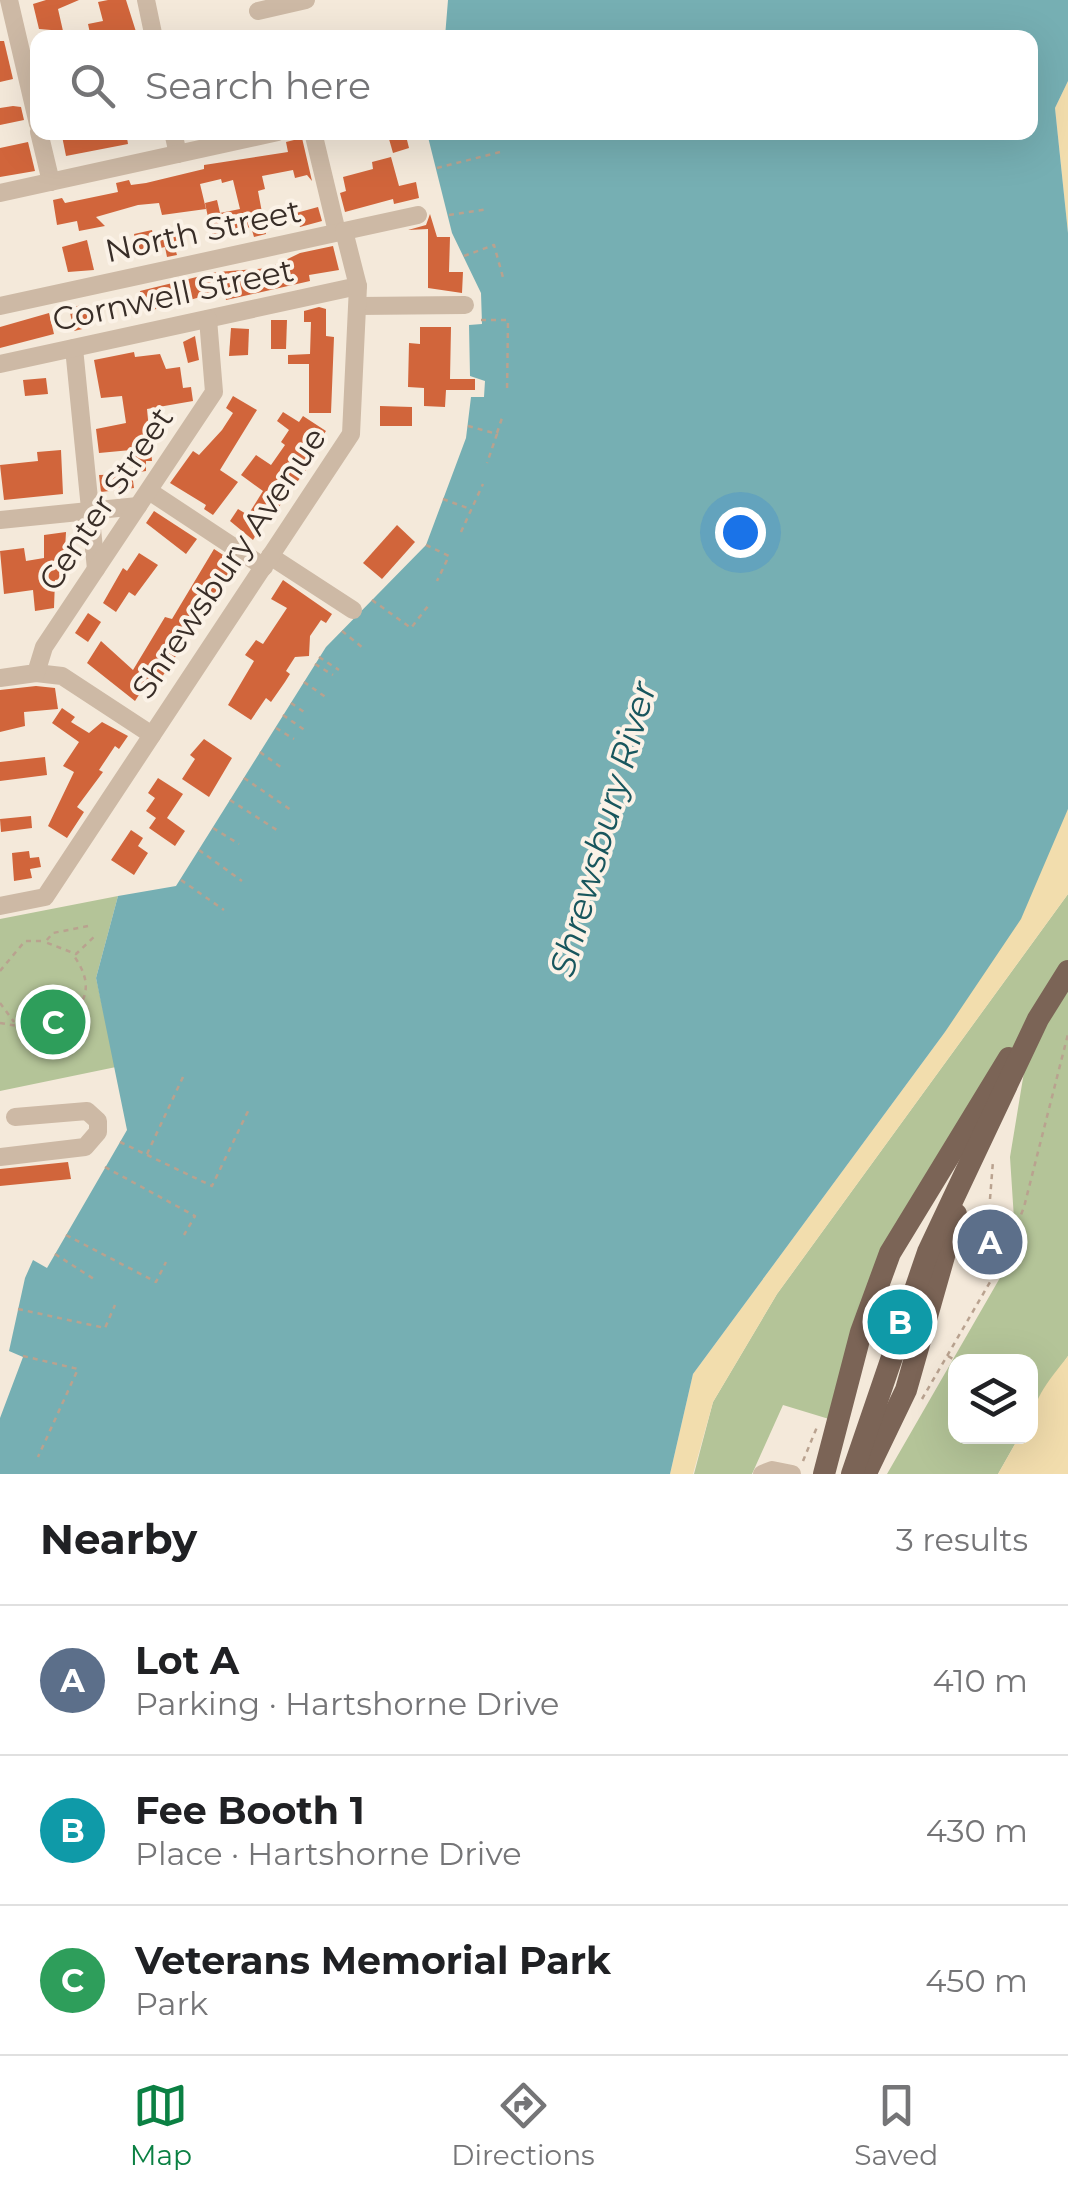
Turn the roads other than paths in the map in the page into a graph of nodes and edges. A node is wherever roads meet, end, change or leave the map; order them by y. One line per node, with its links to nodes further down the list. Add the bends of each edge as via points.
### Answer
1 (9, 0): 6 (street)
2 (146, 0): 5 (street)
3 (306, 0): 4 (street)
4 (258, 11)
5 (152, 30)
6 (30, 90)
7 (41, 140): 12 (street)
8 (175, 140): 11 (street)
9 (242, 140): 11 (street)
10 (315, 140): 15 (street, Shrewsbury Avenue)
11 (178, 154): 12 (street)
12 (50, 182): 13 (street)
13 (0, 193)
14 (418, 215): 15 (street, North Street)
15 (340, 232): 16 (street, Shrewsbury Avenue); 18 (street, North Street)
16 (358, 286): 19 (street, Shrewsbury Avenue); 20 (street, Cornwell Street)
17 (465, 305): 19 (street)
18 (0, 306)
19 (358, 306): 26 (street, Shrewsbury Avenue, via 351,434)
20 (208, 318): 21 (street, Cornwell Street); 23 (street, Center Street, via 214,392)
21 (74, 348): 22 (street, Cornwell Street); 24 (street)
22 (0, 364)
23 (143, 498): 24 (street); 26 (street); 27 (street, Center Street)
24 (87, 510): 25 (street); 27 (street)
25 (0, 520)
26 (267, 562): 28 (street); 31 (street, Shrewsbury Avenue)
27 (96, 569): 29 (street, Center Street, via 44,647)
28 (353, 610)
29 (36, 673): 30 (street); 31 (street, via 62,676)
30 (0, 678)
31 (152, 734): 32 (street, Shrewsbury Avenue, via 45,897)
32 (0, 906)
33 (1068, 971): 34 (main road)
34 (1038, 1019): 37 (main road); 38 (main road, via 992,1082)
35 (15, 1117): 36 (street, via 87,1111 98,1120 98,1132 86,1146)
36 (0, 1157)
37 (965, 1169): 39 (main road); 44 (main road, via 928,1252)
38 (886, 1262): 39 (main road); 40 (main road)
39 (910, 1272): 41 (main road)
40 (861, 1332): 41 (main road); 42 (main road)
41 (886, 1340): 43 (main road)
42 (843, 1403): 43 (main road); 47 (main road)
43 (868, 1410): 44 (main road)
44 (859, 1473)
45 (762, 1474): 46 (street)
46 (792, 1474)
47 (824, 1474)

